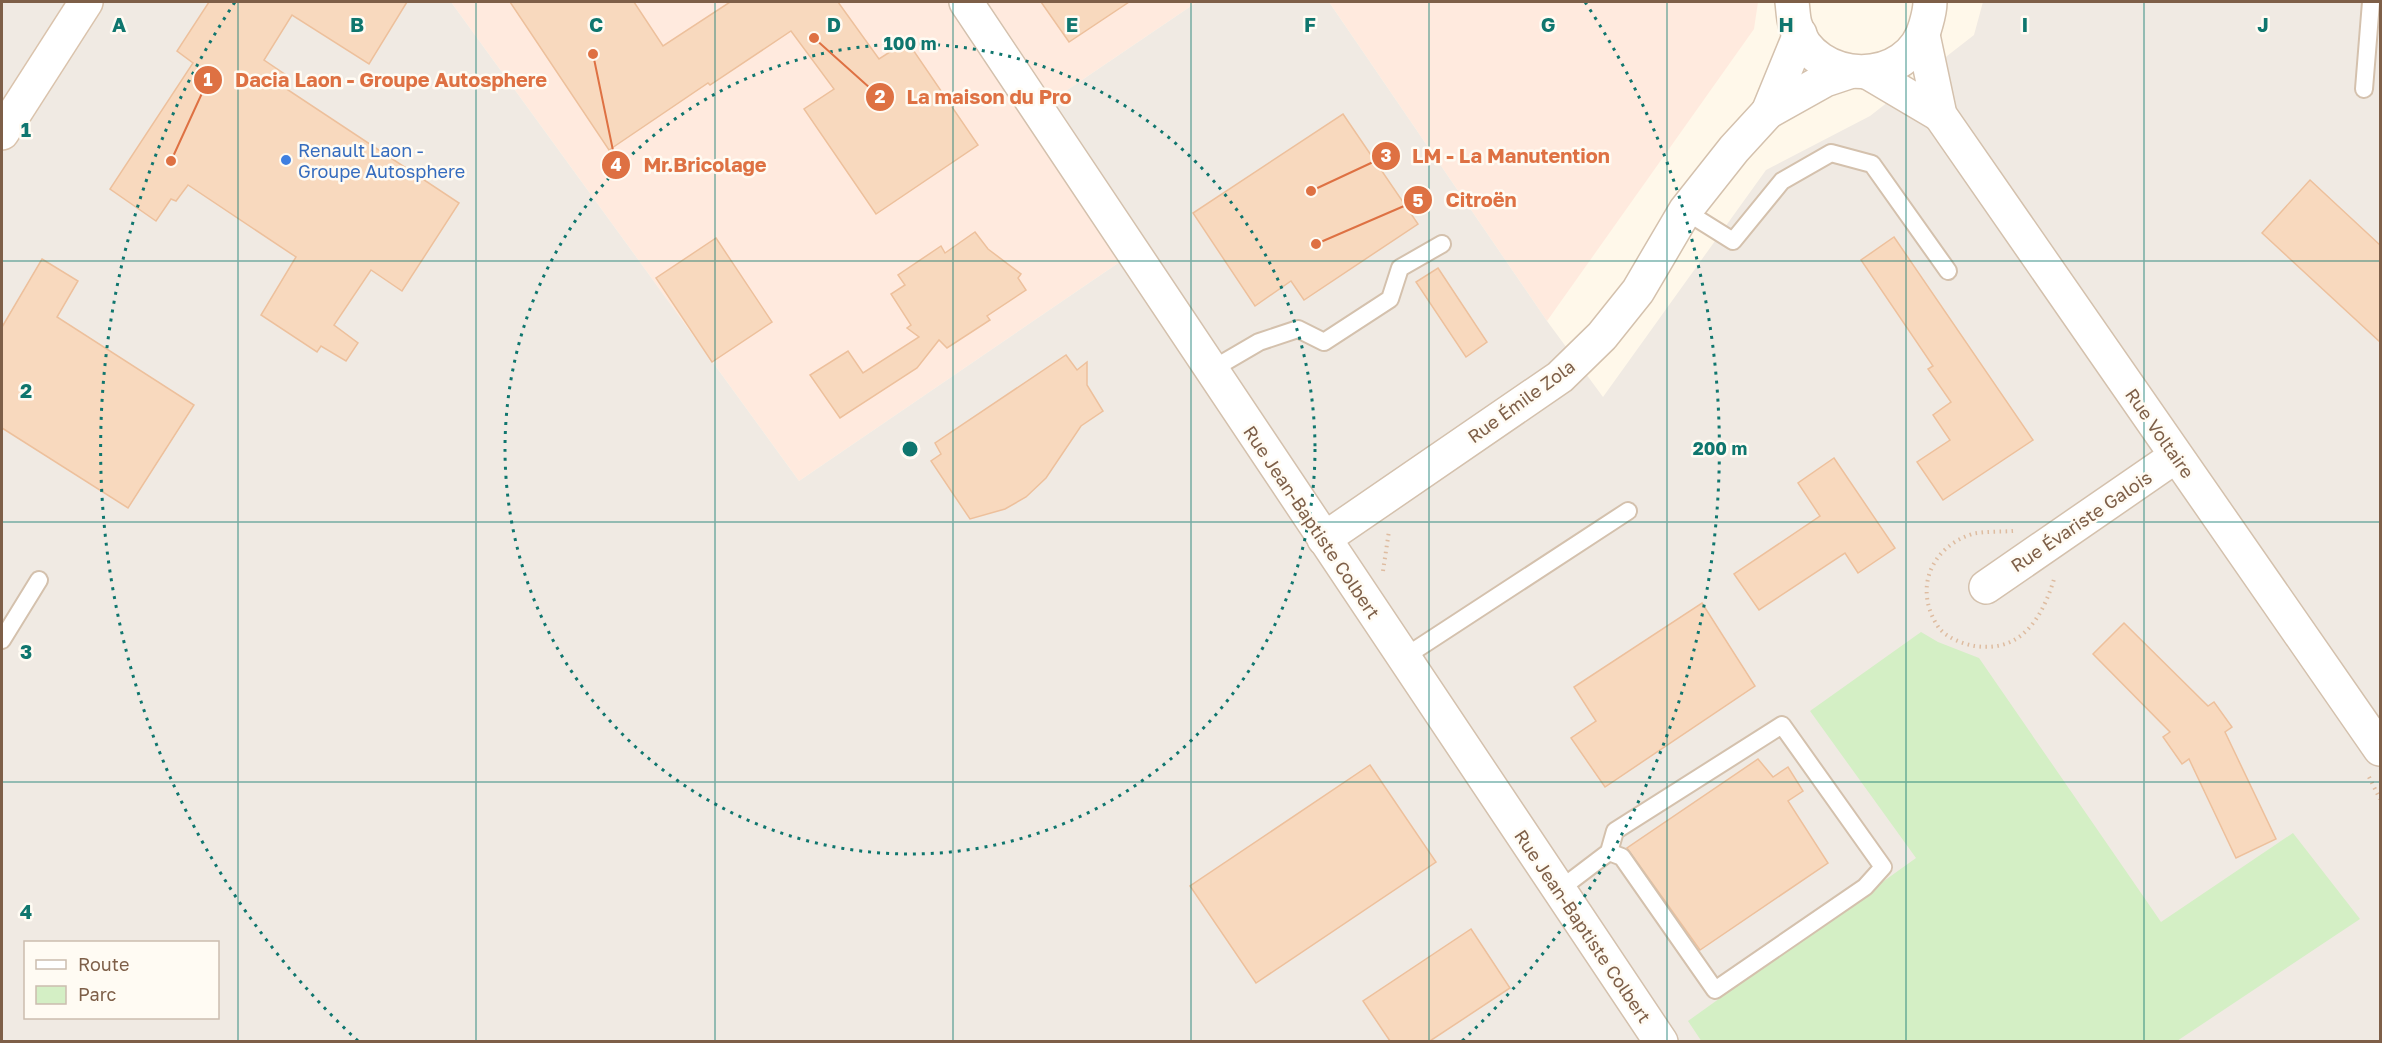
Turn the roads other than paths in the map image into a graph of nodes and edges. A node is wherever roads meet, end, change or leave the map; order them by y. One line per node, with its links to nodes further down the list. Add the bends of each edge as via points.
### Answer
1 (86, 2): 12 (street)
2 (966, 2): 16 (street, Rue Jean-Baptiste Colbert)
3 (1792, 2): 6 (street)
4 (1930, 2): 7 (street)
5 (2371, 2): 9 (lane)
6 (1800, 34): 8 (street, Rue Voltaire, via 1806,46 1824,63); 10 (street, Rue Émile Zola)
7 (1923, 35): 8 (street, Rue Émile Zola, via 1910,53 1891,66); 11 (street, Rue Voltaire)
8 (1859, 72): 10 (street, Rue Émile Zola, via 1825,80); 11 (street, Rue Voltaire)
9 (2364, 89)
10 (1768, 112): 13 (street, Rue Émile Zola)
11 (1941, 115): 17 (street, Rue Voltaire)
12 (2, 133)
13 (1685, 211): 15 (lane, via 1733,242 1782,181 1831,153 1872,164); 19 (street, Rue Émile Zola, via 1638,291 1602,336 1560,377)
14 (1442, 244): 16 (lane, via 1400,268 1390,299 1324,342 1298,329 1259,342)
15 (1948, 271)
16 (1211, 370): 19 (street, Rue Jean-Baptiste Colbert)
17 (2176, 456): 21 (street, Rue Évariste Galois); 24 (street, Rue Voltaire)
18 (1628, 511): 23 (lane)
19 (1324, 539): 23 (street, Rue Jean-Baptiste Colbert)
20 (39, 580): 22 (lane)
21 (1986, 587)
22 (2, 640)
23 (1403, 658): 26 (street, Rue Jean-Baptiste Colbert)
24 (2380, 749)
25 (1609, 852): 25 (lane, via 1615,831 1782,725 1883,867 1864,887 1715,990 1622,857); 26 (lane)
26 (1559, 890): 27 (street, Rue Jean-Baptiste Colbert)
27 (1661, 1041)

